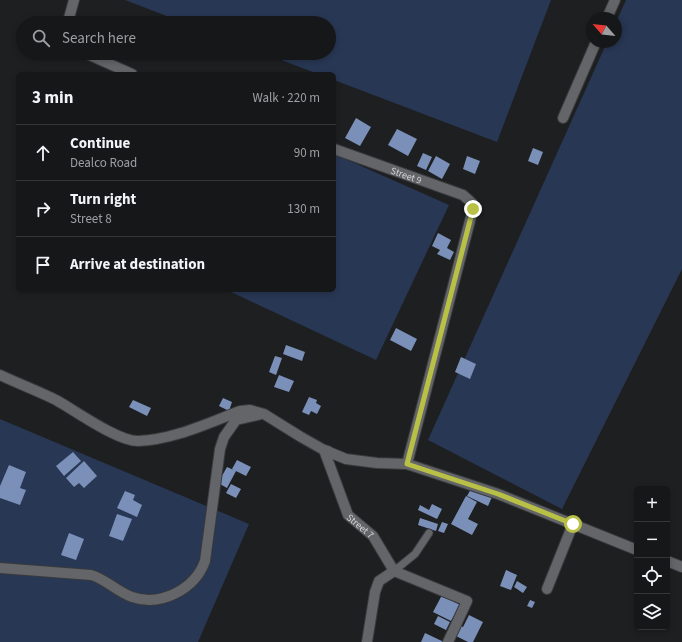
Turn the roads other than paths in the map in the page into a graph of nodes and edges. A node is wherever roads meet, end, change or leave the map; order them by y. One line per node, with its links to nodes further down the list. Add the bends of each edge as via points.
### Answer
1 (74, 0): 4 (street)
2 (615, 0): 3 (street)
3 (610, 12)
4 (70, 16)
5 (593, 48): 8 (street)
6 (101, 60): 7 (street)
7 (128, 72)
8 (562, 118)
9 (336, 150): 13 (street, Street 9, via 463,195 472,203 473,209)
10 (0, 375): 11 (street, via 55,400 130,440 174,436 240,411 250,410)
11 (264, 414): 12 (street); 19 (street, via 236,420 224,437 220,449 205,561 202,569 180,592 146,599 131,597 100,577 91,575)
12 (324, 450): 13 (street, via 346,459); 20 (street, Street 7, via 348,515 373,536)
13 (407, 464): 14 (street, via 498,494)
14 (573, 524): 16 (street); 21 (street)
15 (429, 533): 20 (lane, via 415,554)
16 (634, 549)
17 (670, 562): 18 (street)
18 (682, 567)
19 (0, 568)
20 (394, 571): 22 (street, via 379,581); 23 (street, via 467,601)
21 (547, 589)
22 (367, 642)
23 (448, 642)

